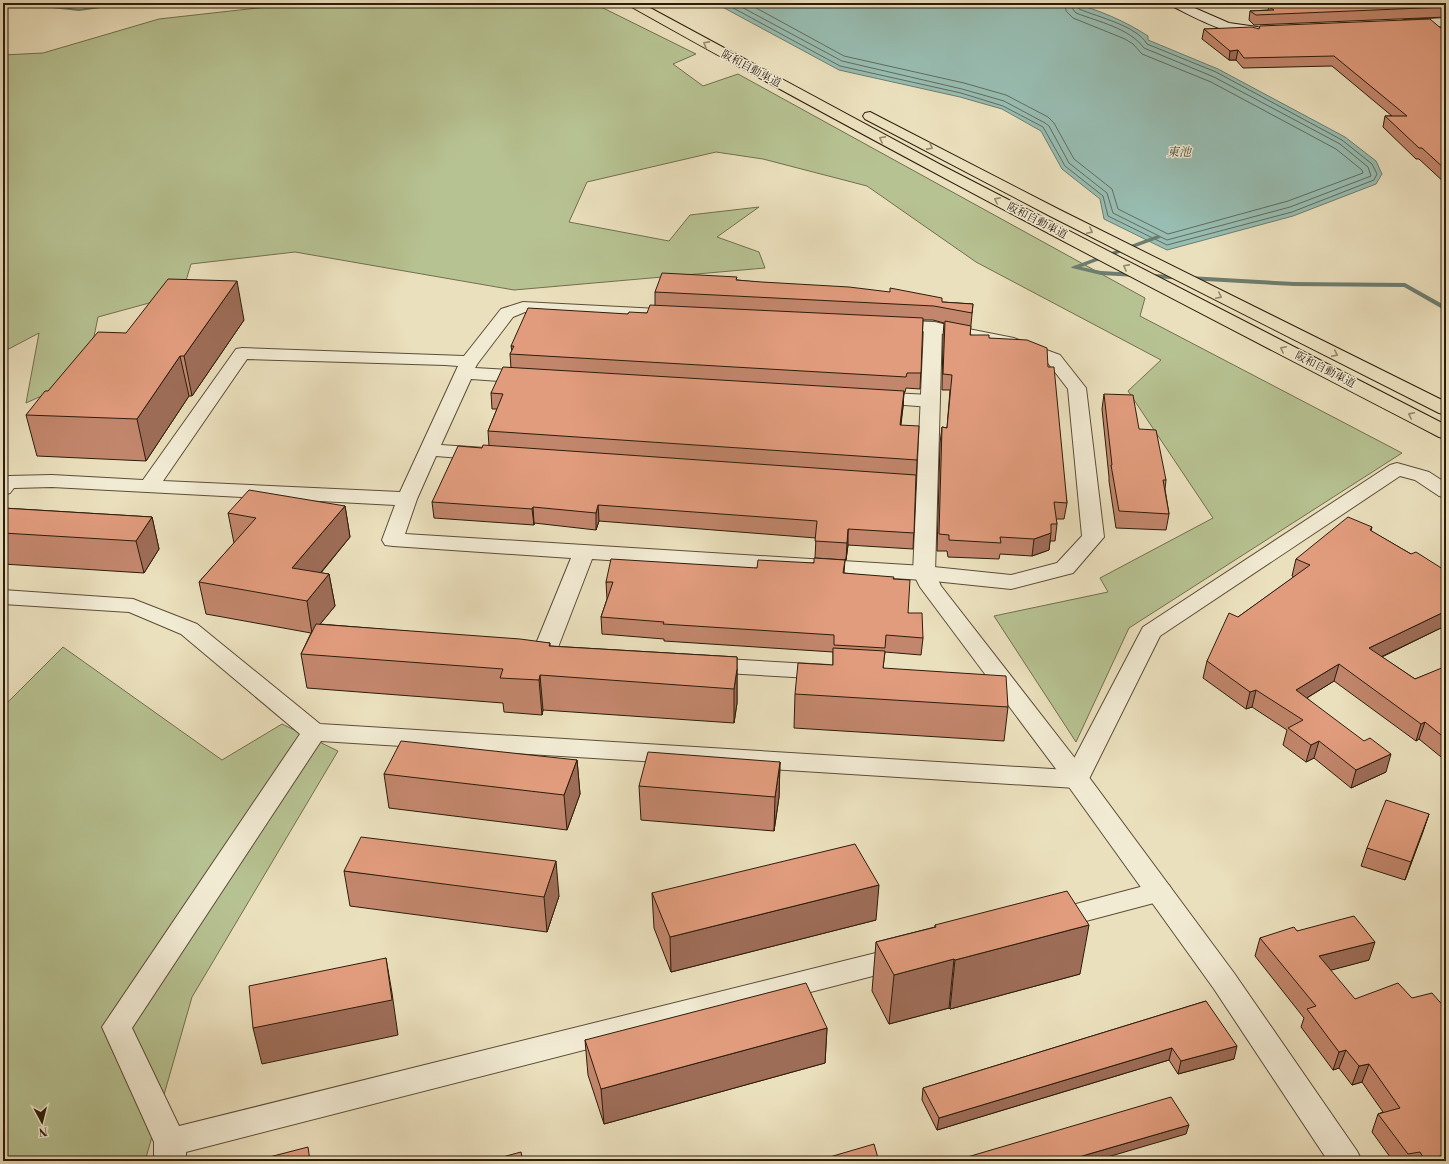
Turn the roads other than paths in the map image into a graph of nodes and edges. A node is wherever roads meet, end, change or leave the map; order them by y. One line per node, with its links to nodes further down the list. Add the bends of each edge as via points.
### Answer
1 (632, 3): 17 (highway, 阪和自動車道, one-way to 1, via 1031,218)
2 (1174, 3): 6 (street, via 1230,28 1242,31)
3 (1446, 22): 4 (street)
4 (1431, 23): 5 (street); 7 (street)
5 (1392, 25)
6 (1267, 31)
7 (1446, 36)
8 (856, 108): 16 (highway, 阪和自動車道, one-way to 16, via 1055,213)
9 (672, 314): 12 (street, via 523,307 507,313)
10 (893, 325): 11 (street)
11 (933, 327): 15 (street); 25 (street, via 1014,342 1054,359 1077,388 1093,537 1065,568 1011,582)
12 (466, 367): 13 (street); 18 (street); 20 (street, via 445,360 242,353)
13 (551, 378)
14 (859, 397): 15 (street)
15 (930, 402): 25 (street, via 919,483)
16 (1446, 409)
17 (1446, 433)
18 (429, 450): 19 (street); 23 (street)
19 (500, 455)
20 (150, 486): 21 (street, via 52,481 8,482); 23 (street)
21 (3, 489)
22 (1446, 492): 33 (street, via 1422,476 1397,469 1151,632)
23 (406, 499): 24 (street, via 392,540)
24 (584, 552): 25 (street); 27 (street, via 544,656)
25 (924, 573): 31 (street, via 931,587)
26 (3, 597): 32 (street, via 133,606 189,629)
27 (575, 658)
28 (686, 664): 29 (street)
29 (852, 673)
30 (979, 680): 31 (street)
31 (1003, 681): 33 (street)
32 (314, 732): 33 (street); 37 (street, via 117,1027)
33 (1076, 779): 34 (street)
34 (1159, 892): 35 (street); 38 (street, via 1224,981)
35 (1028, 926)
36 (927, 951): 37 (street)
37 (170, 1152)
38 (1346, 1161)

